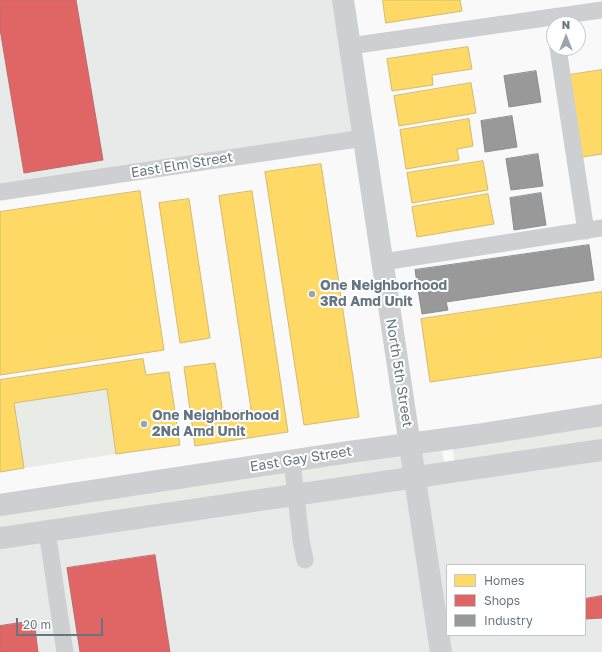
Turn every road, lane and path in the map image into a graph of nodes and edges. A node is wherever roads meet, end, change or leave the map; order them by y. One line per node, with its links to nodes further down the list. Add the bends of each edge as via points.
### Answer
1 (343, 0): 5 (street, North 5th Street)
2 (602, 10): 3 (lane)
3 (576, 16)
4 (546, 22): 5 (lane)
5 (350, 46): 7 (street, North 5th Street)
6 (560, 56): 9 (lane)
7 (364, 138): 8 (lane, East Elm Street); 10 (street, North 5th Street)
8 (0, 192)
9 (594, 229): 10 (lane)
10 (383, 262): 12 (street, North 5th Street)
11 (602, 415): 12 (street, East Gay Street)
12 (410, 444): 14 (street, East Gay Street); 15 (street, North 5th Street)
13 (602, 450): 15 (street)
14 (292, 461): 16 (lane); 17 (street, East Gay Street)
15 (415, 477): 16 (street); 22 (street, North 5th Street)
16 (296, 495): 18 (street); 20 (lane)
17 (0, 505)
18 (47, 531): 19 (street); 21 (lane)
19 (0, 538)
20 (304, 560)
21 (65, 652)
22 (441, 652)

